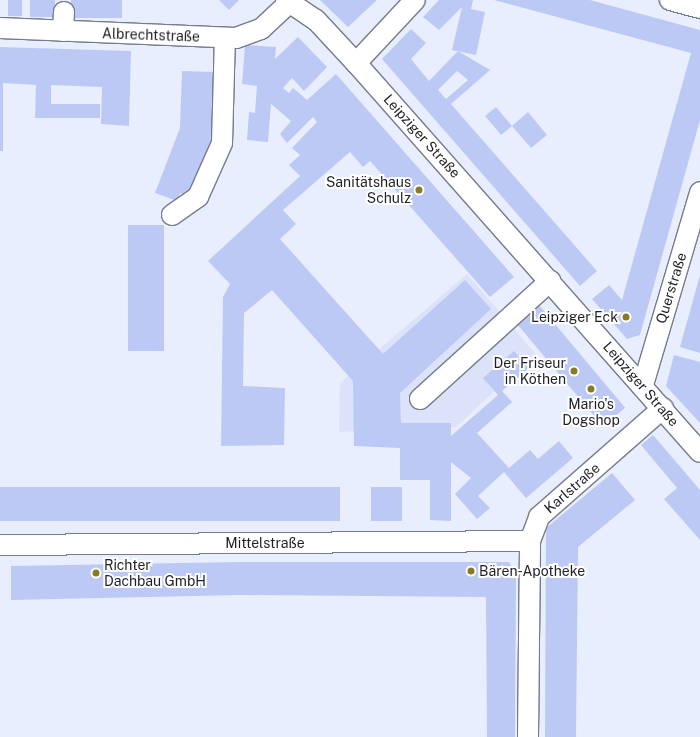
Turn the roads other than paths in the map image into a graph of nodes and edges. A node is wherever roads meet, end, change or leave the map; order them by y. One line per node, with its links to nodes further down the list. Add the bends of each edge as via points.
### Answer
1 (415, 0): 7 (street)
2 (670, 0): 4 (street)
3 (288, 1): 6 (street, Albrechtstraße, via 261,29); 7 (street, Leipziger Straße, via 316,20)
4 (700, 8)
5 (0, 28): 6 (street, Albrechtstraße, via 25,20)
6 (225, 38): 9 (street, via 222,143 198,197)
7 (356, 63): 10 (street, Leipziger Straße)
8 (700, 192): 11 (street, Querstraße)
9 (172, 215)
10 (550, 281): 11 (street, Leipziger Straße); 12 (street)
11 (643, 385): 13 (street, Leipziger Straße)
12 (420, 399)
13 (663, 408): 14 (street, Leipziger Straße); 15 (street, Karlstraße, via 539,517)
14 (700, 452)
15 (530, 541): 16 (street, Mittelstraße); 17 (street, Karlstraße)
16 (0, 545)
17 (528, 737)

